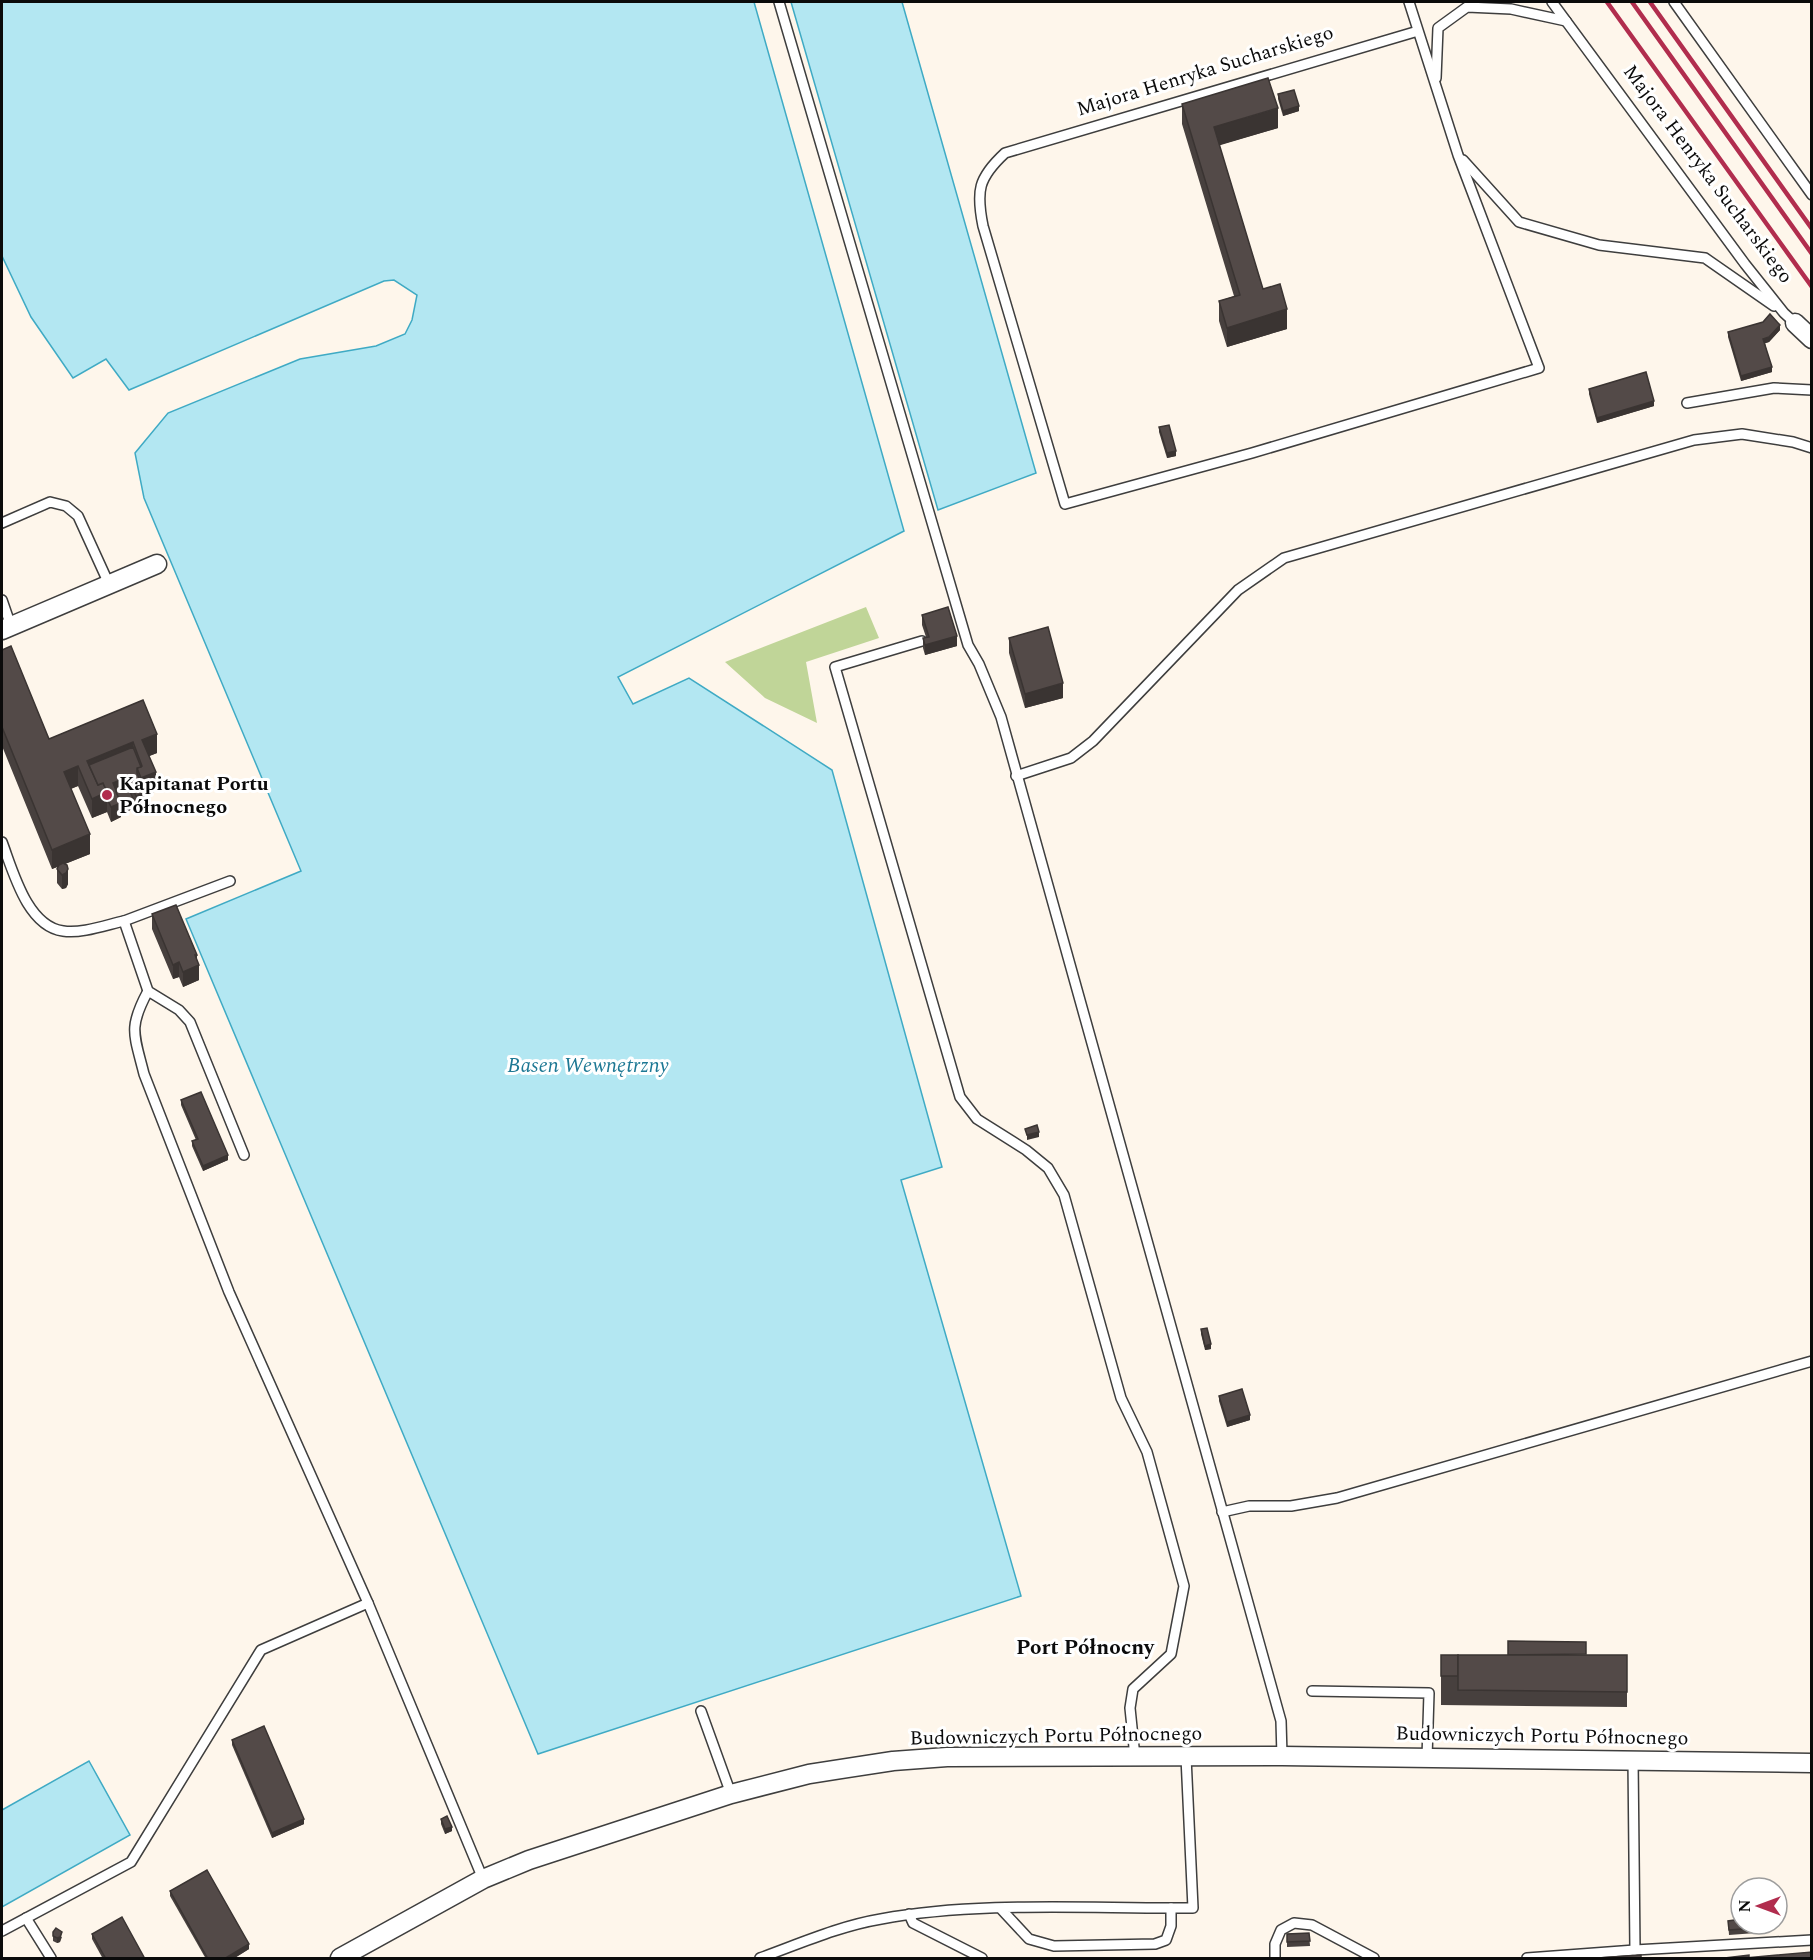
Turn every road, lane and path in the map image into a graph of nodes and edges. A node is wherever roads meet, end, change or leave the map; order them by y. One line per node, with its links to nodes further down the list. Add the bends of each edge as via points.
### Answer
1 (779, 2): 21 (lane, via 965,633 1001,717)
2 (1409, 2): 6 (lane)
3 (1552, 2): 5 (lane, Majora Henryka Sucharskiego)
4 (1674, 2): 9 (lane)
5 (1566, 21): 7 (lane, via 1511,9 1467,7 1438,28); 10 (lane, Majora Henryka Sucharskiego)
6 (1418, 31): 7 (lane); 8 (lane, Majora Henryka Sucharskiego, via 1005,153 989,168 978,203 983,226 1065,504 1539,368)
7 (1436, 84): 8 (lane)
8 (1458, 155): 10 (lane, via 1519,222 1599,245 1705,258)
9 (1812, 195)
10 (1789, 318): 11 (street, Majora Henryka Sucharskiego)
11 (1812, 339)
12 (1812, 390): 13 (lane, via 1774,388)
13 (1688, 402)
14 (1812, 448): 21 (lane, via 1742,434 1694,440 1284,558 1238,590 1092,741 1071,758)
15 (2, 523): 17 (lane, via 50,502 66,506 78,516)
16 (157, 564): 17 (street)
17 (109, 584): 19 (street)
18 (2, 600): 19 (lane)
19 (6, 628)
20 (922, 641): 33 (lane, via 835,667 960,1097 977,1119 1048,1168 1064,1195 1121,1398 1148,1452 1184,1586 1171,1654 1133,1689 1130,1708)
21 (1016, 776): 28 (lane)
22 (2, 842): 24 (lane, via 29,908 45,924 63,932)
23 (230, 881): 24 (lane)
24 (124, 921): 25 (lane)
25 (148, 991): 26 (lane, via 190,1022); 29 (lane, via 134,1023 144,1074 229,1292)
26 (244, 1155)
27 (1812, 1361): 28 (lane, via 1337,1498)
28 (1222, 1512): 32 (lane, via 1281,1721)
29 (368, 1603): 39 (lane); 43 (lane, via 261,1650 131,1862)
30 (1312, 1691): 35 (lane, via 1429,1693)
31 (701, 1712): 38 (lane)
32 (1282, 1756): 34 (street, Budowniczych Portu Północnego); 35 (street, Budowniczych Portu Północnego)
33 (1135, 1757): 34 (street, Budowniczych Portu Północnego); 38 (street, Budowniczych Portu Północnego, via 947,1757 893,1761 809,1774)
34 (1186, 1757): 40 (lane, via 1193,1908)
35 (1427, 1758): 36 (street, Budowniczych Portu Północnego)
36 (1634, 1760): 37 (street, Budowniczych Portu Północnego); 46 (lane)
37 (1812, 1762)
38 (731, 1794): 39 (street, Budowniczych Portu Północnego, via 529,1860)
39 (483, 1879): 48 (street, Budowniczych Portu Północnego)
40 (1171, 1908): 41 (lane); 41 (lane, via 1166,1940 1155,1944 1054,1946 1029,1939)
41 (1001, 1909): 42 (lane)
42 (909, 1914): 49 (lane, via 826,1933); 50 (lane, via 913,1923)
43 (26, 1918): 44 (lane); 47 (lane)
44 (2, 1931)
45 (1812, 1940): 46 (lane)
46 (1635, 1950): 53 (lane)
47 (51, 1959)
48 (340, 1959)
49 (760, 1959)
50 (982, 1959)
51 (1275, 1959): 52 (lane, via 1275,1944 1281,1930 1294,1923 1312,1925)
52 (1374, 1959)
53 (1527, 1959)

